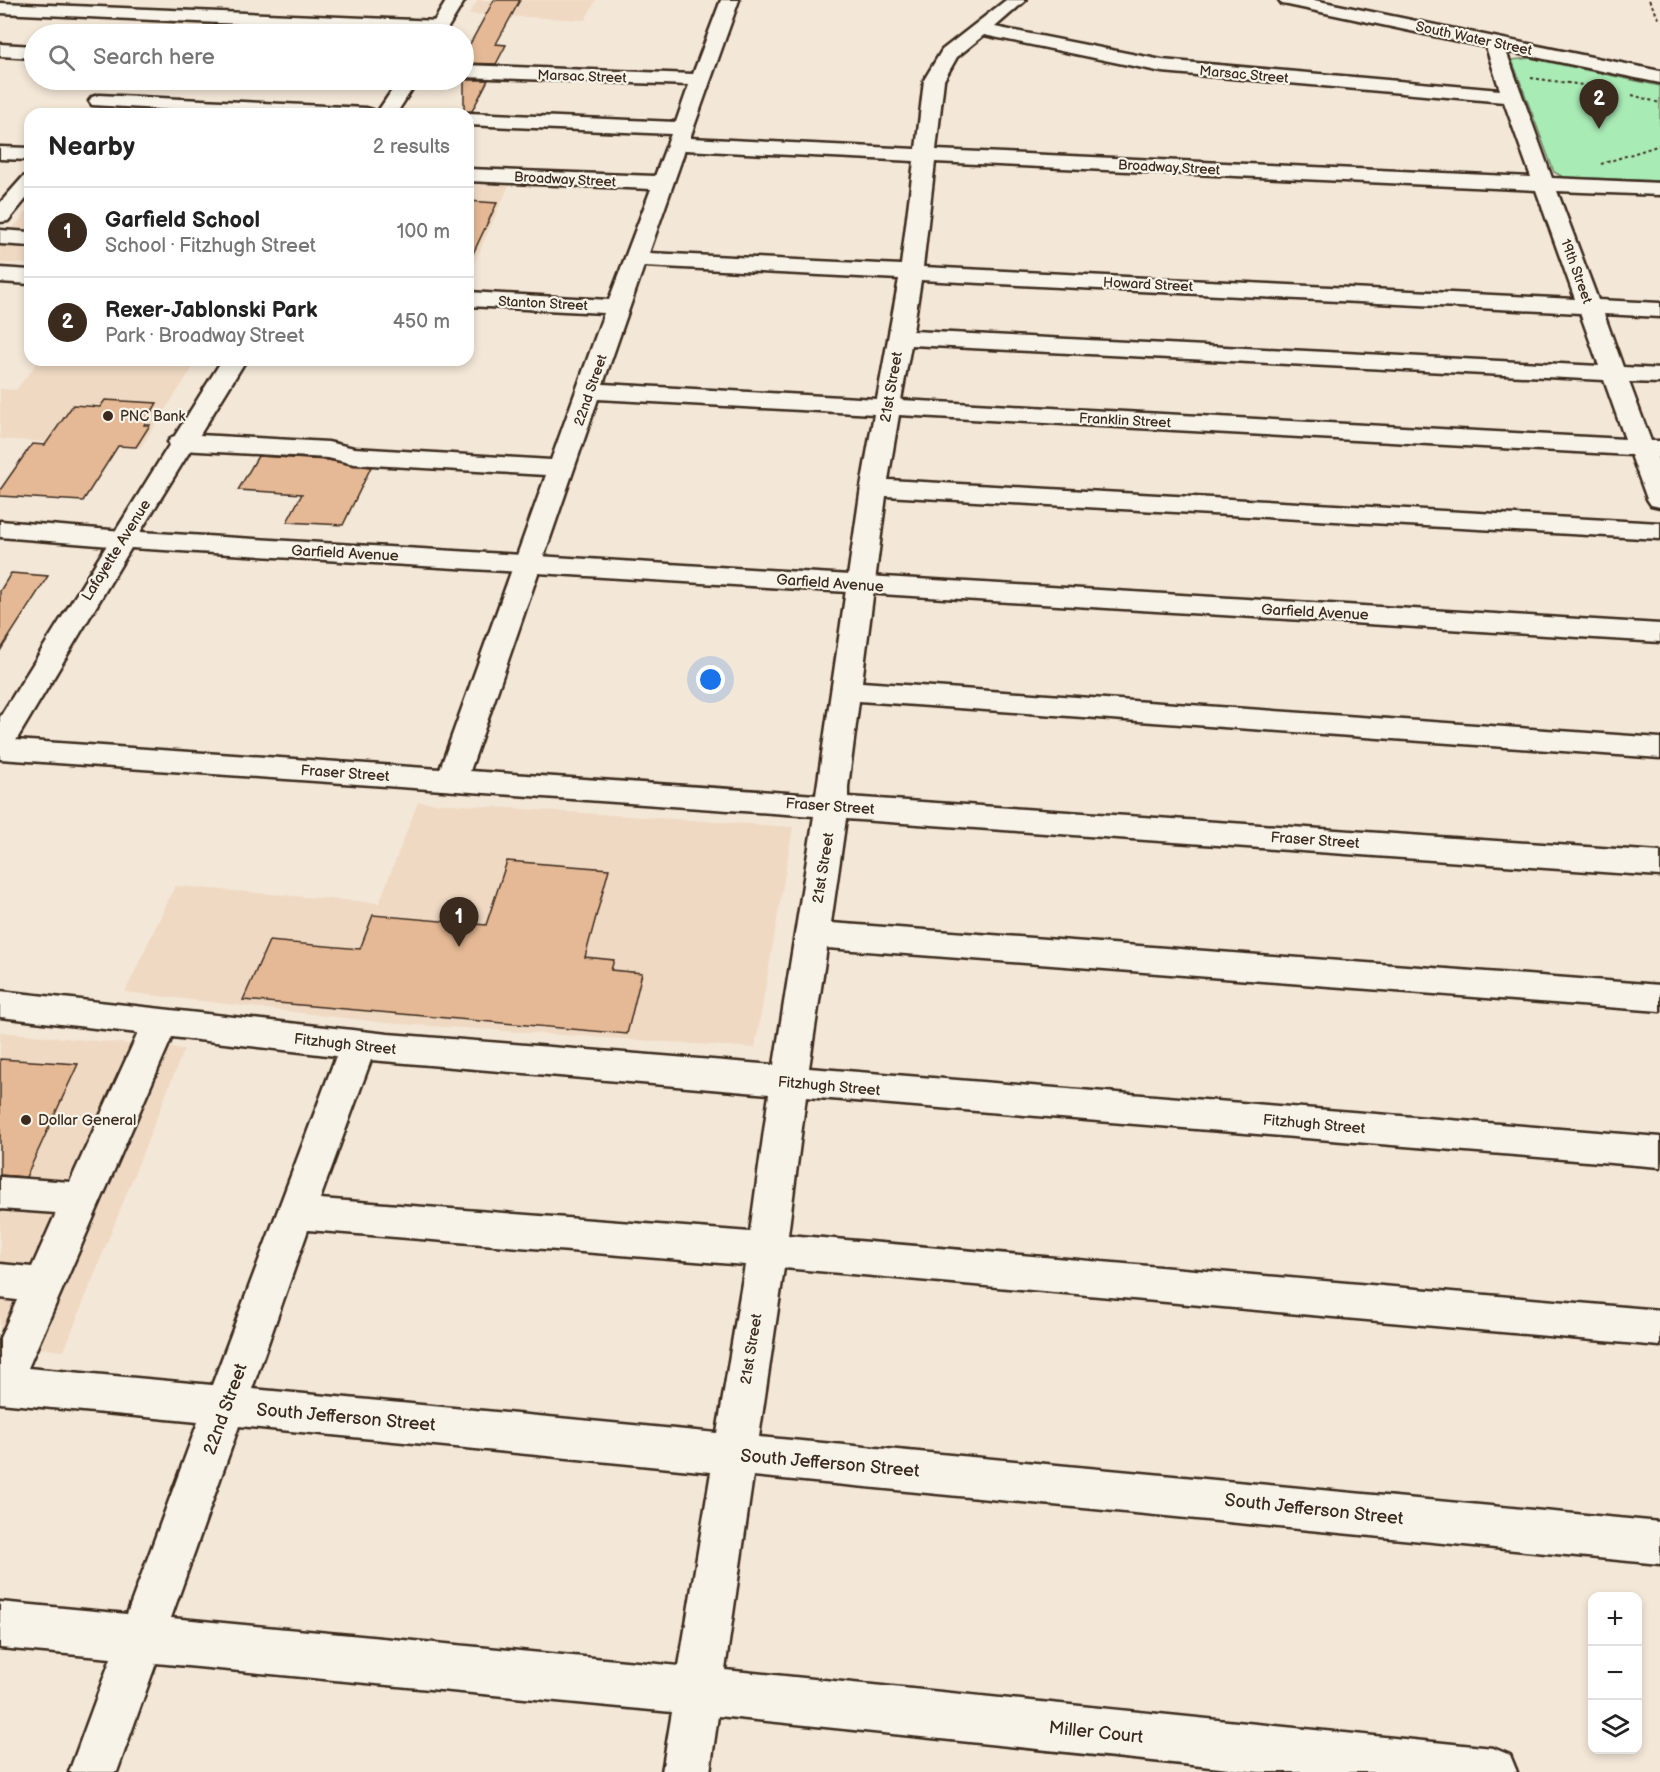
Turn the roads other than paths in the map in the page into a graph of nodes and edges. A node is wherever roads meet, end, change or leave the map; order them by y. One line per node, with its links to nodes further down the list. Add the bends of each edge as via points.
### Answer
1 (188, 0): 7 (street)
2 (456, 0): 10 (street)
3 (730, 0): 17 (street, 22nd Street)
4 (1017, 0): 11 (street, 21st Street)
5 (1288, 0): 12 (street, South Water Street)
6 (0, 8): 7 (street)
7 (174, 16): 8 (street); 9 (street)
8 (167, 24)
9 (314, 24)
10 (441, 24)
11 (980, 29): 20 (street, Marsac Street, via 1162,66); 27 (street, 21st Street, via 949,54 934,80)
12 (1494, 42): 16 (street, South Water Street); 20 (street, 19th Street)
13 (0, 51): 14 (street)
14 (24, 52)
15 (474, 71): 17 (street, Marsac Street)
16 (1660, 77)
17 (700, 80): 24 (street, 22nd Street)
18 (109, 90): 21 (street)
19 (402, 90): 22 (street)
20 (1512, 97): 30 (street, 19th Street)
21 (93, 108)
22 (390, 108)
23 (474, 119): 24 (street, Broadway Street)
24 (681, 136): 27 (street, Broadway Street); 29 (street, 22nd Street)
25 (0, 153): 26 (street)
26 (24, 154)
27 (926, 155): 30 (street, Broadway Street); 37 (street, 21st Street)
28 (474, 175): 29 (street, Broadway Street)
29 (663, 183): 36 (street, 22nd Street)
30 (1544, 184): 32 (street, Broadway Street); 41 (street, 19th Street)
31 (24, 188): 33 (street)
32 (1660, 189)
33 (0, 216)
34 (0, 237): 35 (street)
35 (24, 239)
36 (636, 259): 37 (street, Howard Street); 42 (street, 22nd Street)
37 (911, 273): 41 (street, Howard Street); 44 (street, 21st Street)
38 (0, 275): 39 (street)
39 (24, 277)
40 (474, 299): 42 (street, Stanton Street)
41 (1590, 306): 43 (street, Howard Street); 46 (street, 19th Street)
42 (618, 307): 48 (street, 22nd Street)
43 (1660, 310)
44 (900, 337): 46 (street); 49 (street, 21st Street)
45 (230, 366): 50 (street, Lafayette Avenue)
46 (1614, 374): 47 (street); 51 (street, 19th Street)
47 (1660, 376)
48 (590, 391): 49 (street, Franklin Street); 52 (street, 22nd Street)
49 (887, 407): 51 (street, Franklin Street); 53 (street, 21st Street)
50 (182, 442): 52 (street); 57 (street, Lafayette Avenue)
51 (1651, 449): 54 (street, 19th Street)
52 (562, 468): 58 (street, 22nd Street)
53 (874, 487): 56 (street); 59 (street, 21st Street)
54 (1660, 500)
55 (0, 529): 57 (street, Garfield Avenue)
56 (1660, 531)
57 (123, 539): 58 (street, Garfield Avenue); 62 (street, Lafayette Avenue)
58 (529, 563): 59 (street, Garfield Avenue); 65 (street, 22nd Street)
59 (860, 585): 60 (street, Garfield Avenue); 61 (street, 21st Street)
60 (1660, 633)
61 (846, 690): 63 (street); 66 (street, 21st Street)
62 (0, 742)
63 (1660, 748)
64 (0, 749): 65 (street, Fraser Street)
65 (451, 781): 66 (street, Fraser Street)
66 (832, 806): 67 (street, Fraser Street); 68 (street, 21st Street)
67 (1660, 864)
68 (812, 934): 69 (street); 73 (street, 21st Street)
69 (1660, 998)
70 (0, 1004): 71 (street, Fitzhugh Street)
71 (160, 1023): 72 (street, Fitzhugh Street); 76 (street)
72 (358, 1046): 73 (street, Fitzhugh Street); 77 (street, 22nd Street)
73 (789, 1083): 74 (street, Fitzhugh Street); 78 (street, 21st Street)
74 (1660, 1152)
75 (0, 1192): 76 (street)
76 (82, 1199): 80 (street)
77 (295, 1213): 78 (street); 83 (street, 22nd Street)
78 (767, 1250): 81 (street); 84 (street, 21st Street)
79 (0, 1281): 80 (street)
80 (44, 1285): 82 (street)
81 (1660, 1328)
82 (0, 1384): 83 (street, South Jefferson Street)
83 (226, 1406): 84 (street, South Jefferson Street); 87 (street, 22nd Street)
84 (735, 1454): 85 (street, South Jefferson Street); 88 (street, 21st Street)
85 (1660, 1543)
86 (0, 1625): 87 (street, Miller Court)
87 (141, 1639): 88 (street, Miller Court); 89 (street, 22nd Street)
88 (698, 1692): 90 (street, 21st Street); 91 (street, Miller Court)
89 (93, 1772)
90 (686, 1772)
91 (1493, 1772)

